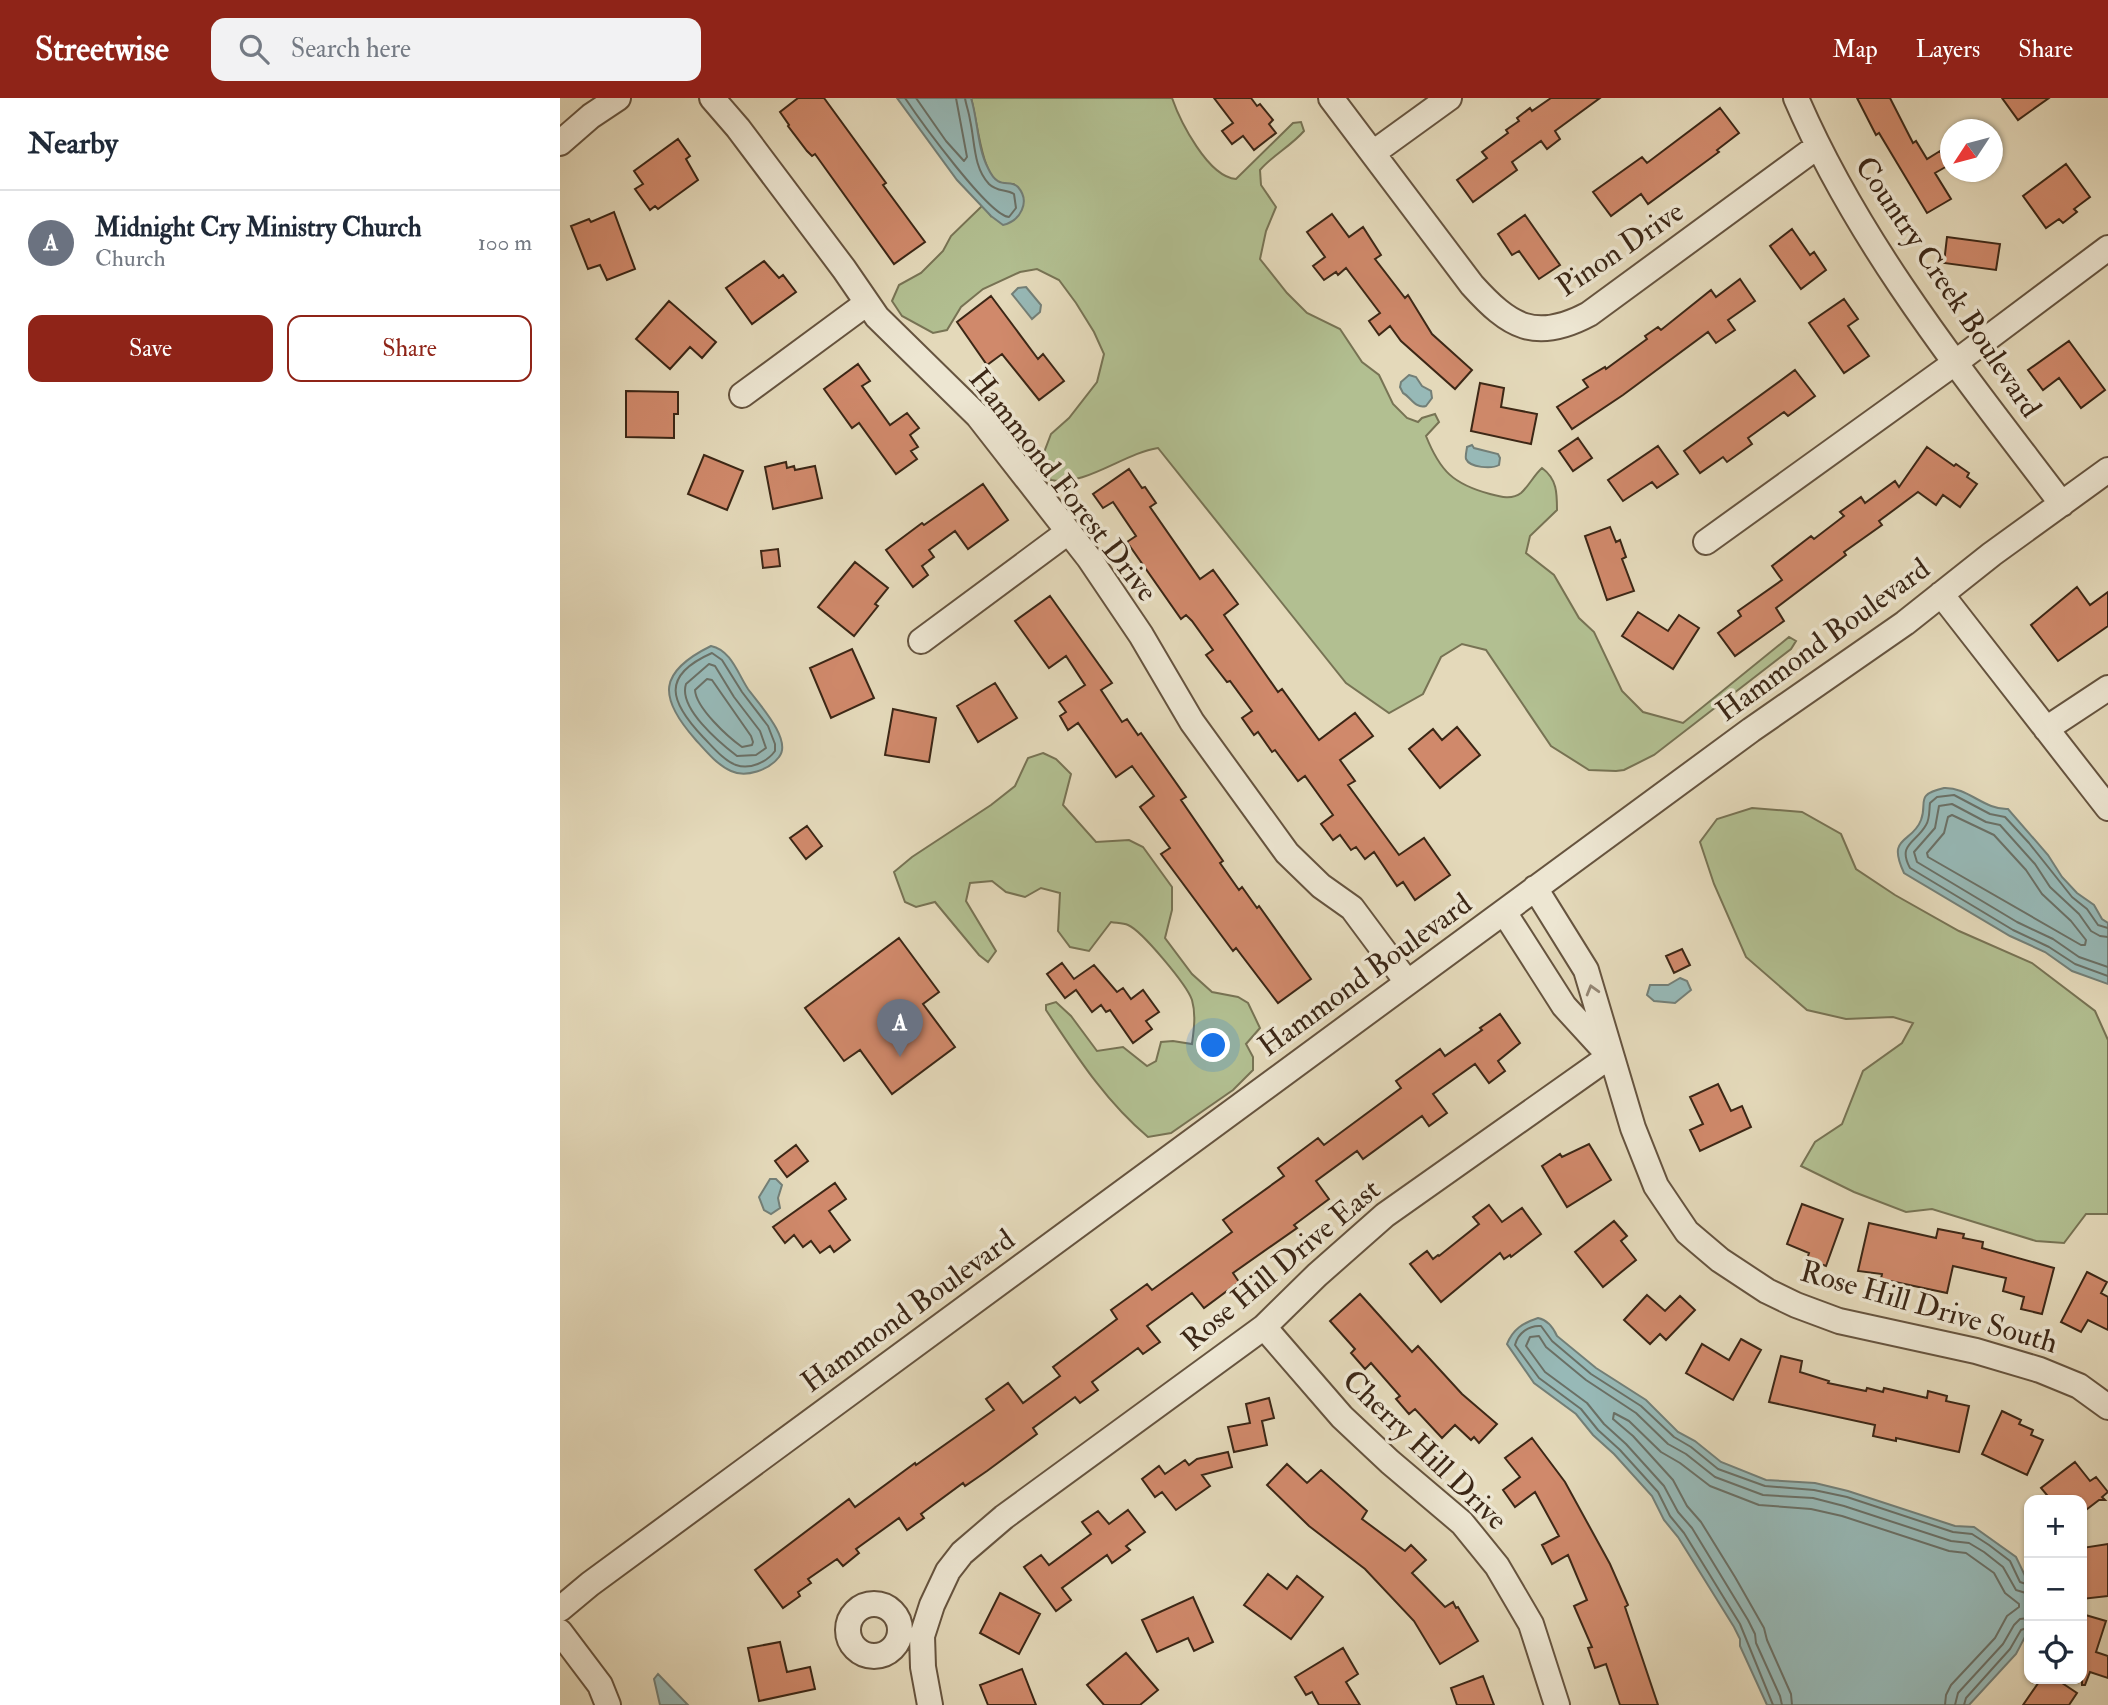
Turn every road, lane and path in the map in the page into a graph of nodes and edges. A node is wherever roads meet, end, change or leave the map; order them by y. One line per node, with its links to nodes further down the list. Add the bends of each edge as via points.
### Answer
1 (618, 98): 6 (street)
2 (712, 98): 10 (street, Hammond Forest Drive)
3 (1331, 98): 8 (street, Pinon Drive)
4 (1449, 98): 8 (street)
5 (1796, 98): 7 (street, Country Creek Boulevard)
6 (560, 143)
7 (1818, 146): 8 (street, Pinon Drive, via 1589,314 1545,328 1515,324 1496,312); 11 (street, Country Creek Boulevard, via 1872,241)
8 (1373, 153)
9 (2108, 248): 11 (street)
10 (867, 303): 12 (street); 15 (street, Hammond Forest Drive, via 978,416)
11 (1956, 362): 14 (street, Country Creek Boulevard); 16 (street)
12 (742, 396)
13 (2108, 470): 14 (street, Hammond Boulevard)
14 (2062, 504): 17 (street, Hammond Boulevard)
15 (1068, 533): 18 (street); 24 (street, Hammond Forest Drive, via 1141,635 1192,722 1287,853 1352,908)
16 (1706, 542)
17 (1941, 594): 20 (street); 22 (street, Hammond Boulevard)
18 (921, 641)
19 (2108, 688): 20 (street)
20 (2046, 729): 21 (street)
21 (2108, 808)
22 (1535, 888): 23 (street, Hammond Boulevard); 25 (street, Rose Hill Drive South, one-way to 22, via 1586,970)
23 (1504, 912): 24 (street, Hammond Boulevard); 25 (street, Rose Hill Drive South, via 1564,1006)
24 (1408, 982): 28 (street, Hammond Boulevard)
25 (1610, 1056): 26 (street, Rose Hill Drive East, via 1385,1215); 27 (street, Rose Hill Drive South, via 1656,1186 1687,1232 1720,1261 1796,1305 1839,1321 2040,1370 2079,1386)
26 (1264, 1327): 31 (street, Rose Hill Drive East, via 1004,1517 962,1553 911,1635); 32 (street, Cherry Hill Drive, via 1342,1417 1462,1523 1497,1566 1531,1624)
27 (2108, 1406)
28 (560, 1609)
29 (560, 1632): 30 (street, via 600,1685)
30 (608, 1705)
31 (930, 1705)
32 (1557, 1705)

